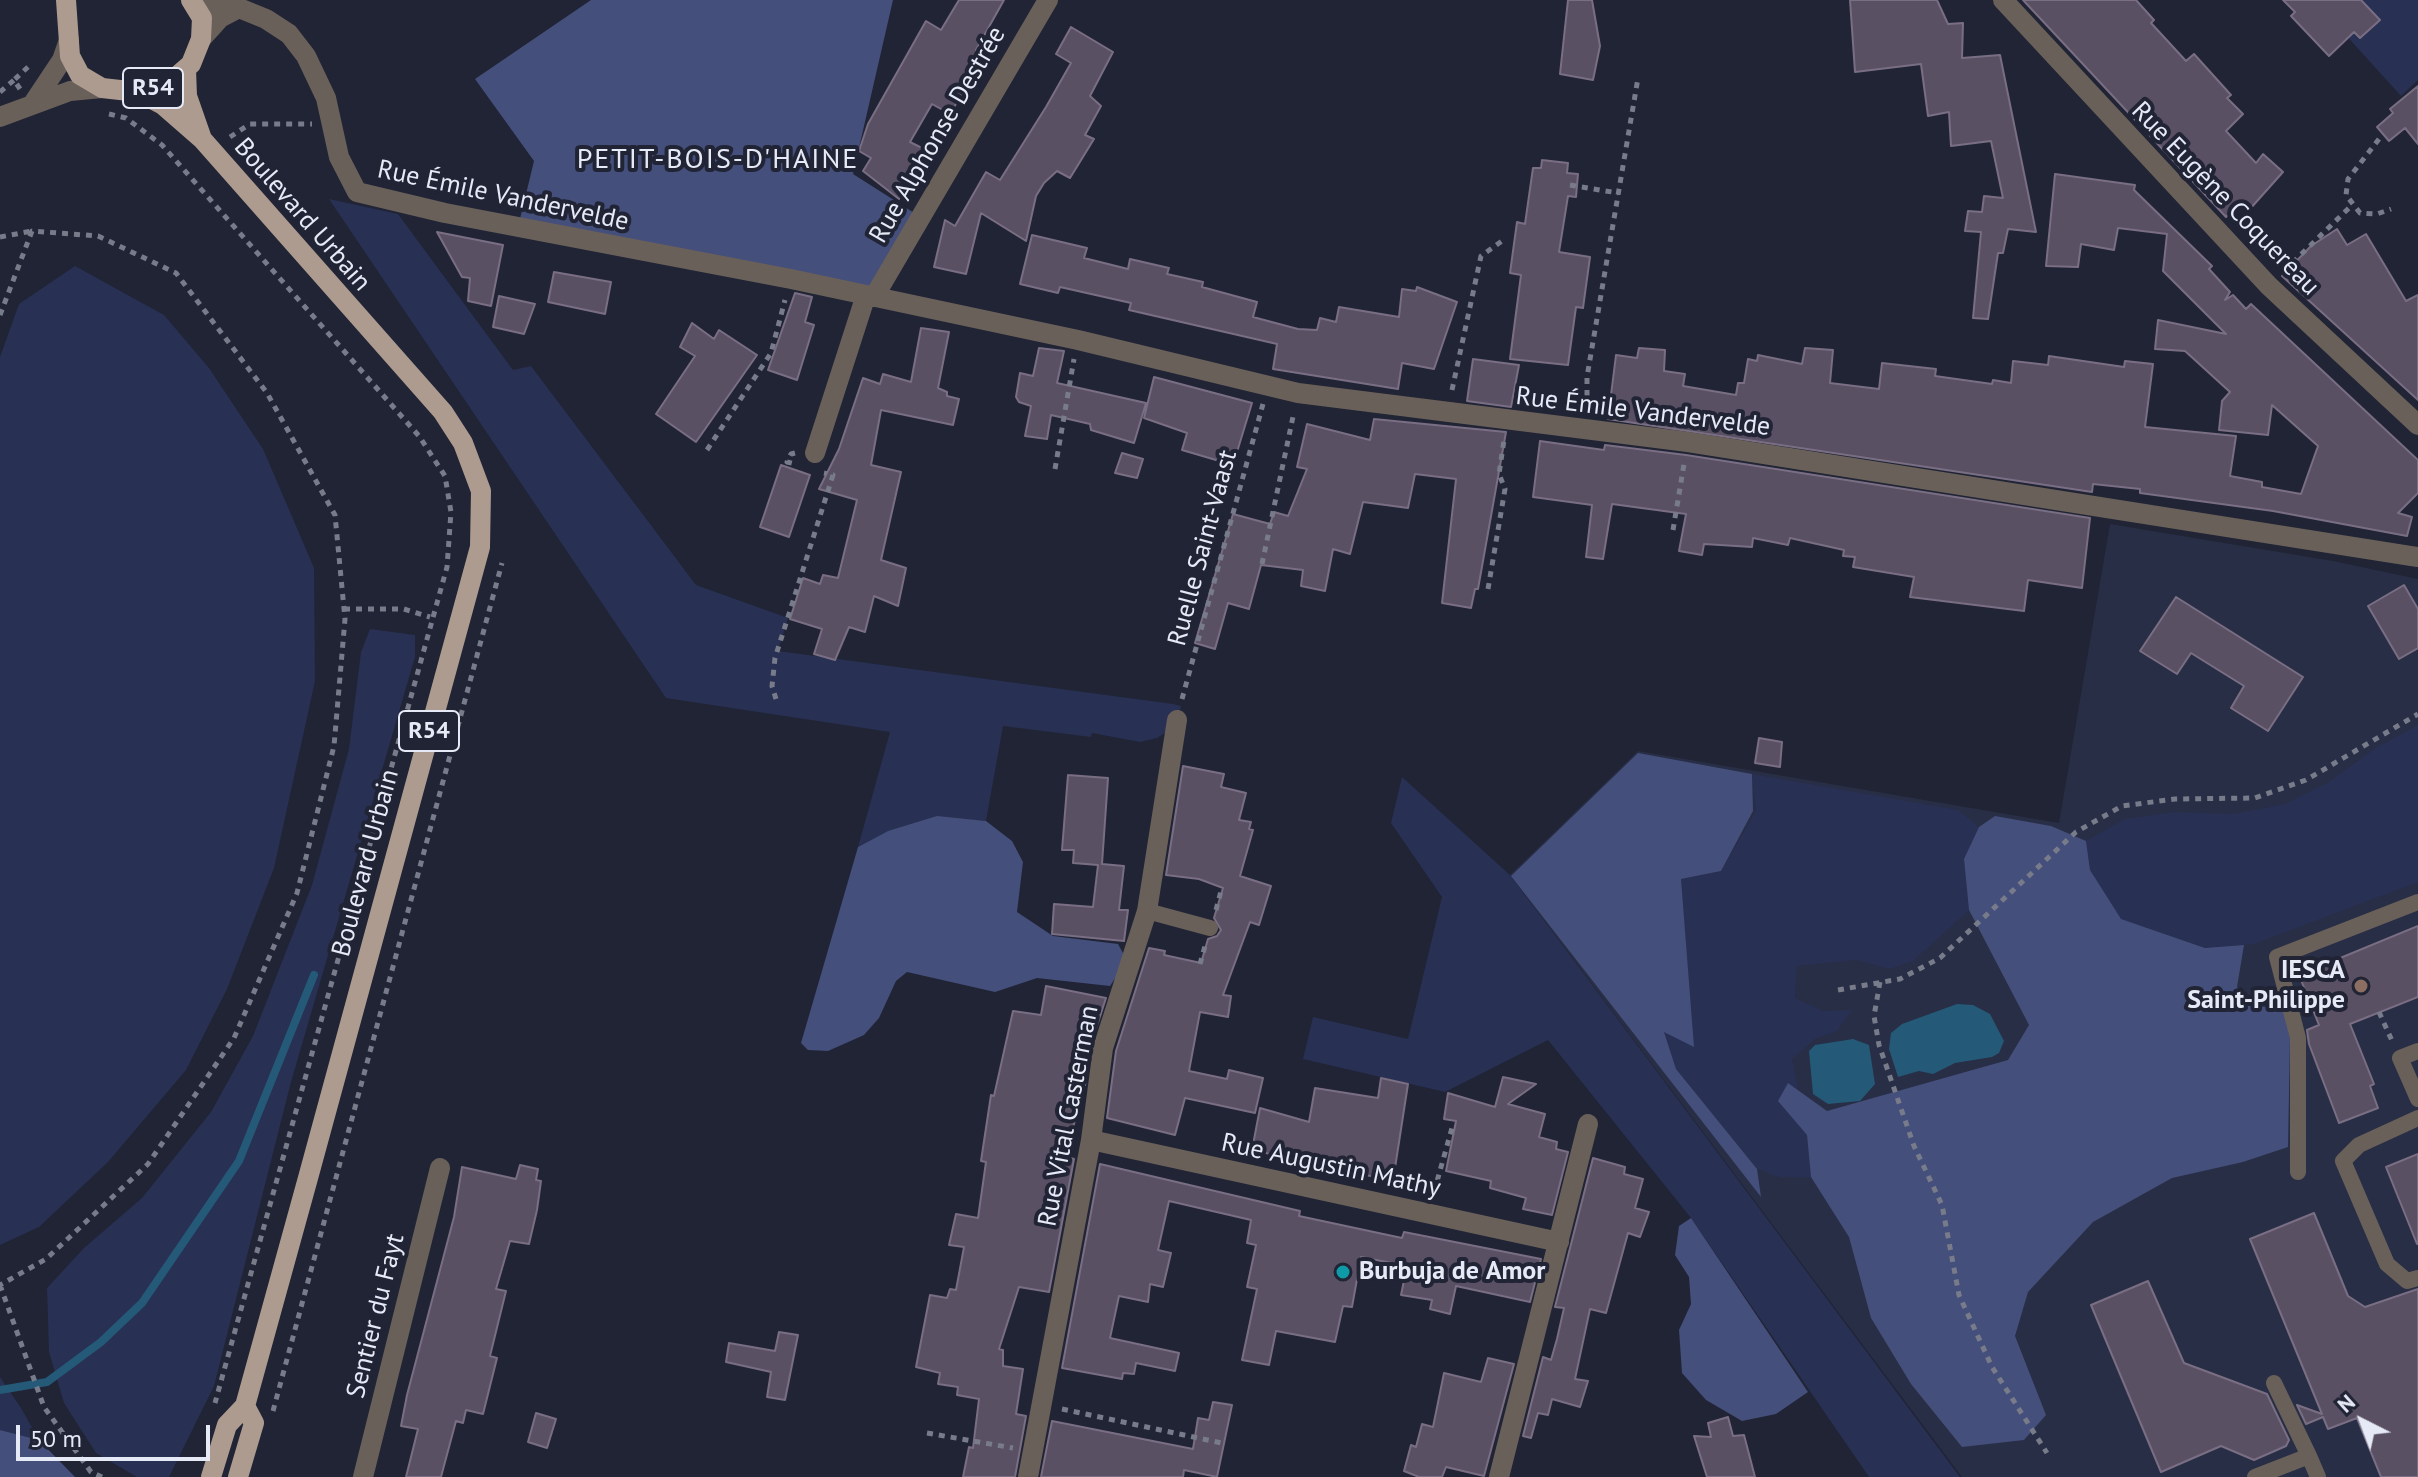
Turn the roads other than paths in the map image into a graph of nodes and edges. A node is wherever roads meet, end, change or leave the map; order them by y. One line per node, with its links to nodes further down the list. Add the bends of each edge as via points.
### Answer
1 (66, 0): 7 (main road, R54)
2 (191, 0): 5 (street, Rue Émile Vandervelde); 6 (main road, R54, via 202,18)
3 (1048, 0): 14 (street, Rue Alphonse Destrée)
4 (2003, 0): 15 (street, Rue Eugène Coquereau, via 2269,286)
5 (239, 8): 6 (street, via 220,18); 14 (street, Rue Émile Vandervelde, via 289,34 306,56 326,98 339,157 357,192)
6 (201, 39): 8 (main road, R54)
7 (69, 40): 9 (main road, R54, via 80,75); 11 (street)
8 (186, 69): 10 (main road, R54, via 168,84); 13 (main road, Boulevard Urbain / R54, via 187,96)
9 (102, 88): 10 (main road, R54); 11 (street)
10 (138, 92): 13 (main road, Boulevard Urbain / R54, via 163,105)
11 (34, 102): 12 (street)
12 (0, 117)
13 (202, 139): 32 (main road, Boulevard Urbain / R54, via 443,412 463,443 481,491 480,547)
14 (870, 296): 16 (street); 17 (street, Rue Émile Vandervelde, via 1298,393 1688,442)
15 (2418, 425)
16 (812, 463)
17 (2418, 557)
18 (1177, 720): 20 (street, Rue Vital Casterman)
19 (2418, 902): 28 (lane, via 2277,957 2298,1038)
20 (1147, 911): 21 (lane); 26 (street, Rue Vital Casterman, via 1103,1048)
21 (1210, 928)
22 (2418, 1051): 23 (lane, via 2400,1058)
23 (2418, 1099)
24 (2418, 1118): 30 (lane, via 2359,1145 2343,1161 2387,1264 2407,1281)
25 (1588, 1124): 29 (street)
26 (1091, 1140): 29 (street, Rue Augustin Mathy); 37 (street, Rue Vital Casterman)
27 (440, 1168): 36 (street, Sentier du Fayt)
28 (2298, 1172)
29 (1559, 1242): 38 (street)
30 (2418, 1278)
31 (2274, 1383): 33 (lane)
32 (245, 1406): 34 (main road, Boulevard Urbain / R54, via 227,1425); 35 (main road, Boulevard Urbain / R54, via 254,1423)
33 (2309, 1456): 39 (lane); 40 (lane)
34 (211, 1477)
35 (238, 1477)
36 (363, 1477)
37 (1028, 1477)
38 (1499, 1477)
39 (2255, 1477)
40 (2318, 1477)

